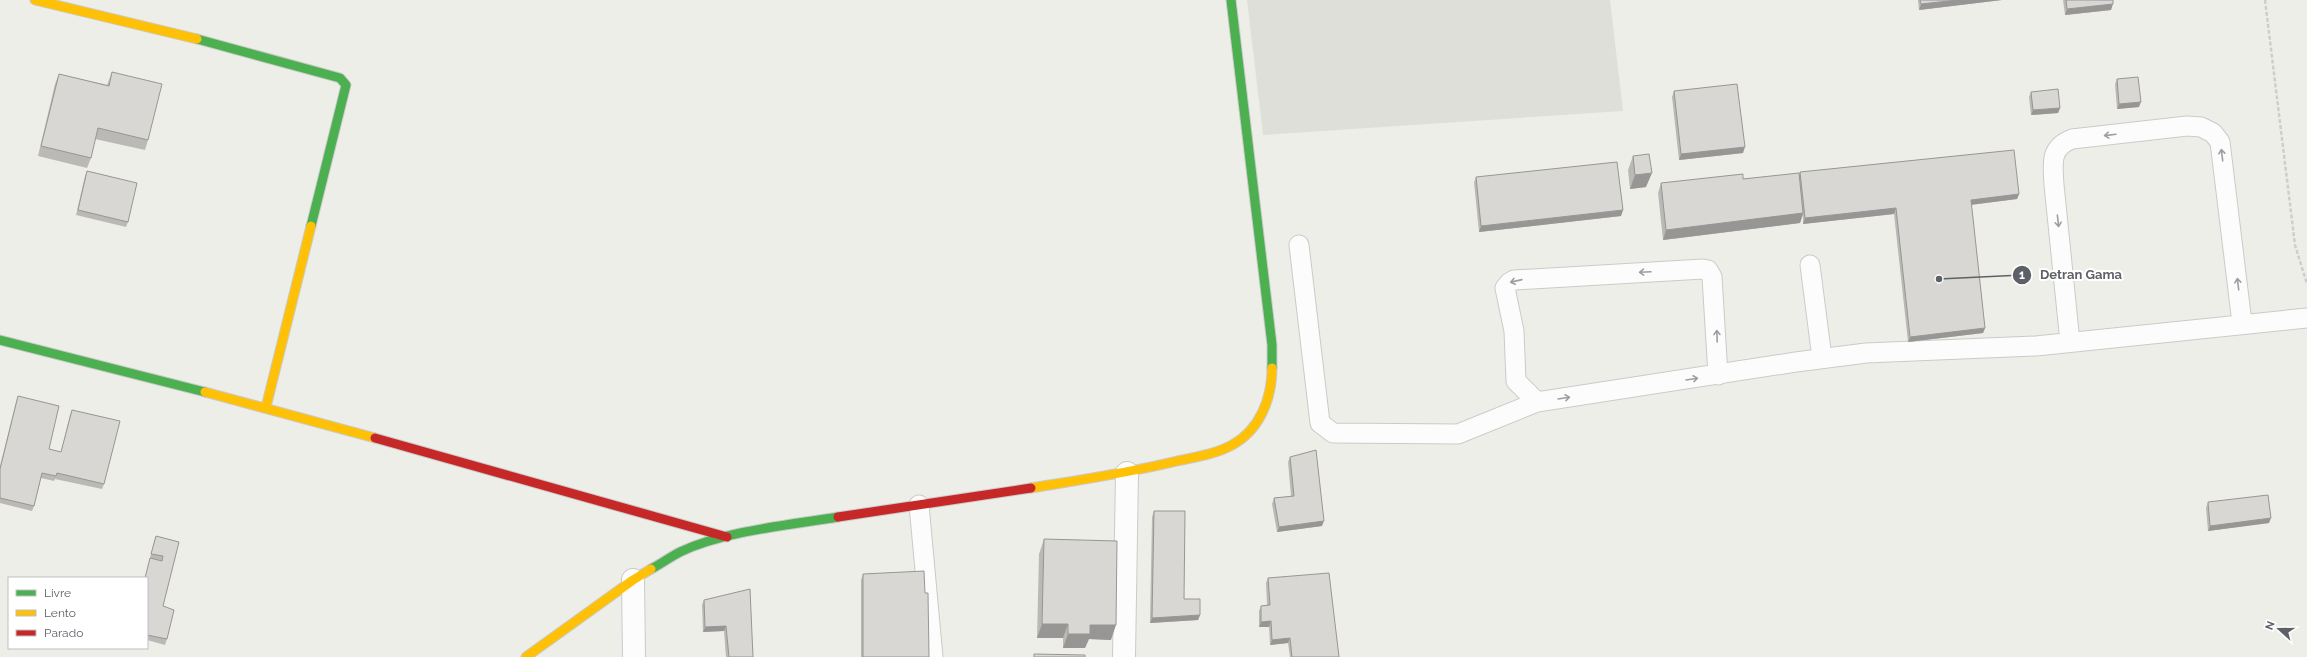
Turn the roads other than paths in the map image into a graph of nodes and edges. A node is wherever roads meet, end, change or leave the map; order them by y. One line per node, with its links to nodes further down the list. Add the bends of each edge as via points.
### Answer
1 (35, 0): 12 (street, via 233,47 340,78 346,85)
2 (1231, 0): 13 (street, via 1272,345 1272,380 1265,409 1250,431 1232,445 1204,455)
3 (1299, 246): 11 (lane, via 1320,423 1333,433 1458,434)
4 (1810, 265): 9 (lane)
5 (2307, 318): 6 (lane)
6 (2242, 323): 8 (lane); 8 (lane, one-way to 8, via 2220,142 2213,133 2201,127 2173,127 2072,139 2061,143 2056,151 2053,162 2054,178)
7 (0, 340): 12 (street)
8 (2070, 342): 9 (lane, via 1866,353)
9 (1822, 358): 10 (lane)
10 (1718, 375): 11 (lane, one-way to 10); 11 (lane, one-way to 11, via 1712,277 1708,270 1514,280 1509,283 1505,294 1514,331 1516,381)
11 (1537, 402)
12 (266, 407): 15 (street)
13 (1127, 473): 14 (street); 20 (street)
14 (919, 505): 15 (street, via 768,528); 19 (lane)
15 (727, 537): 16 (street, via 681,552)
16 (633, 580): 17 (street); 18 (street)
17 (526, 657)
18 (634, 657)
19 (933, 657)
20 (1124, 657)

